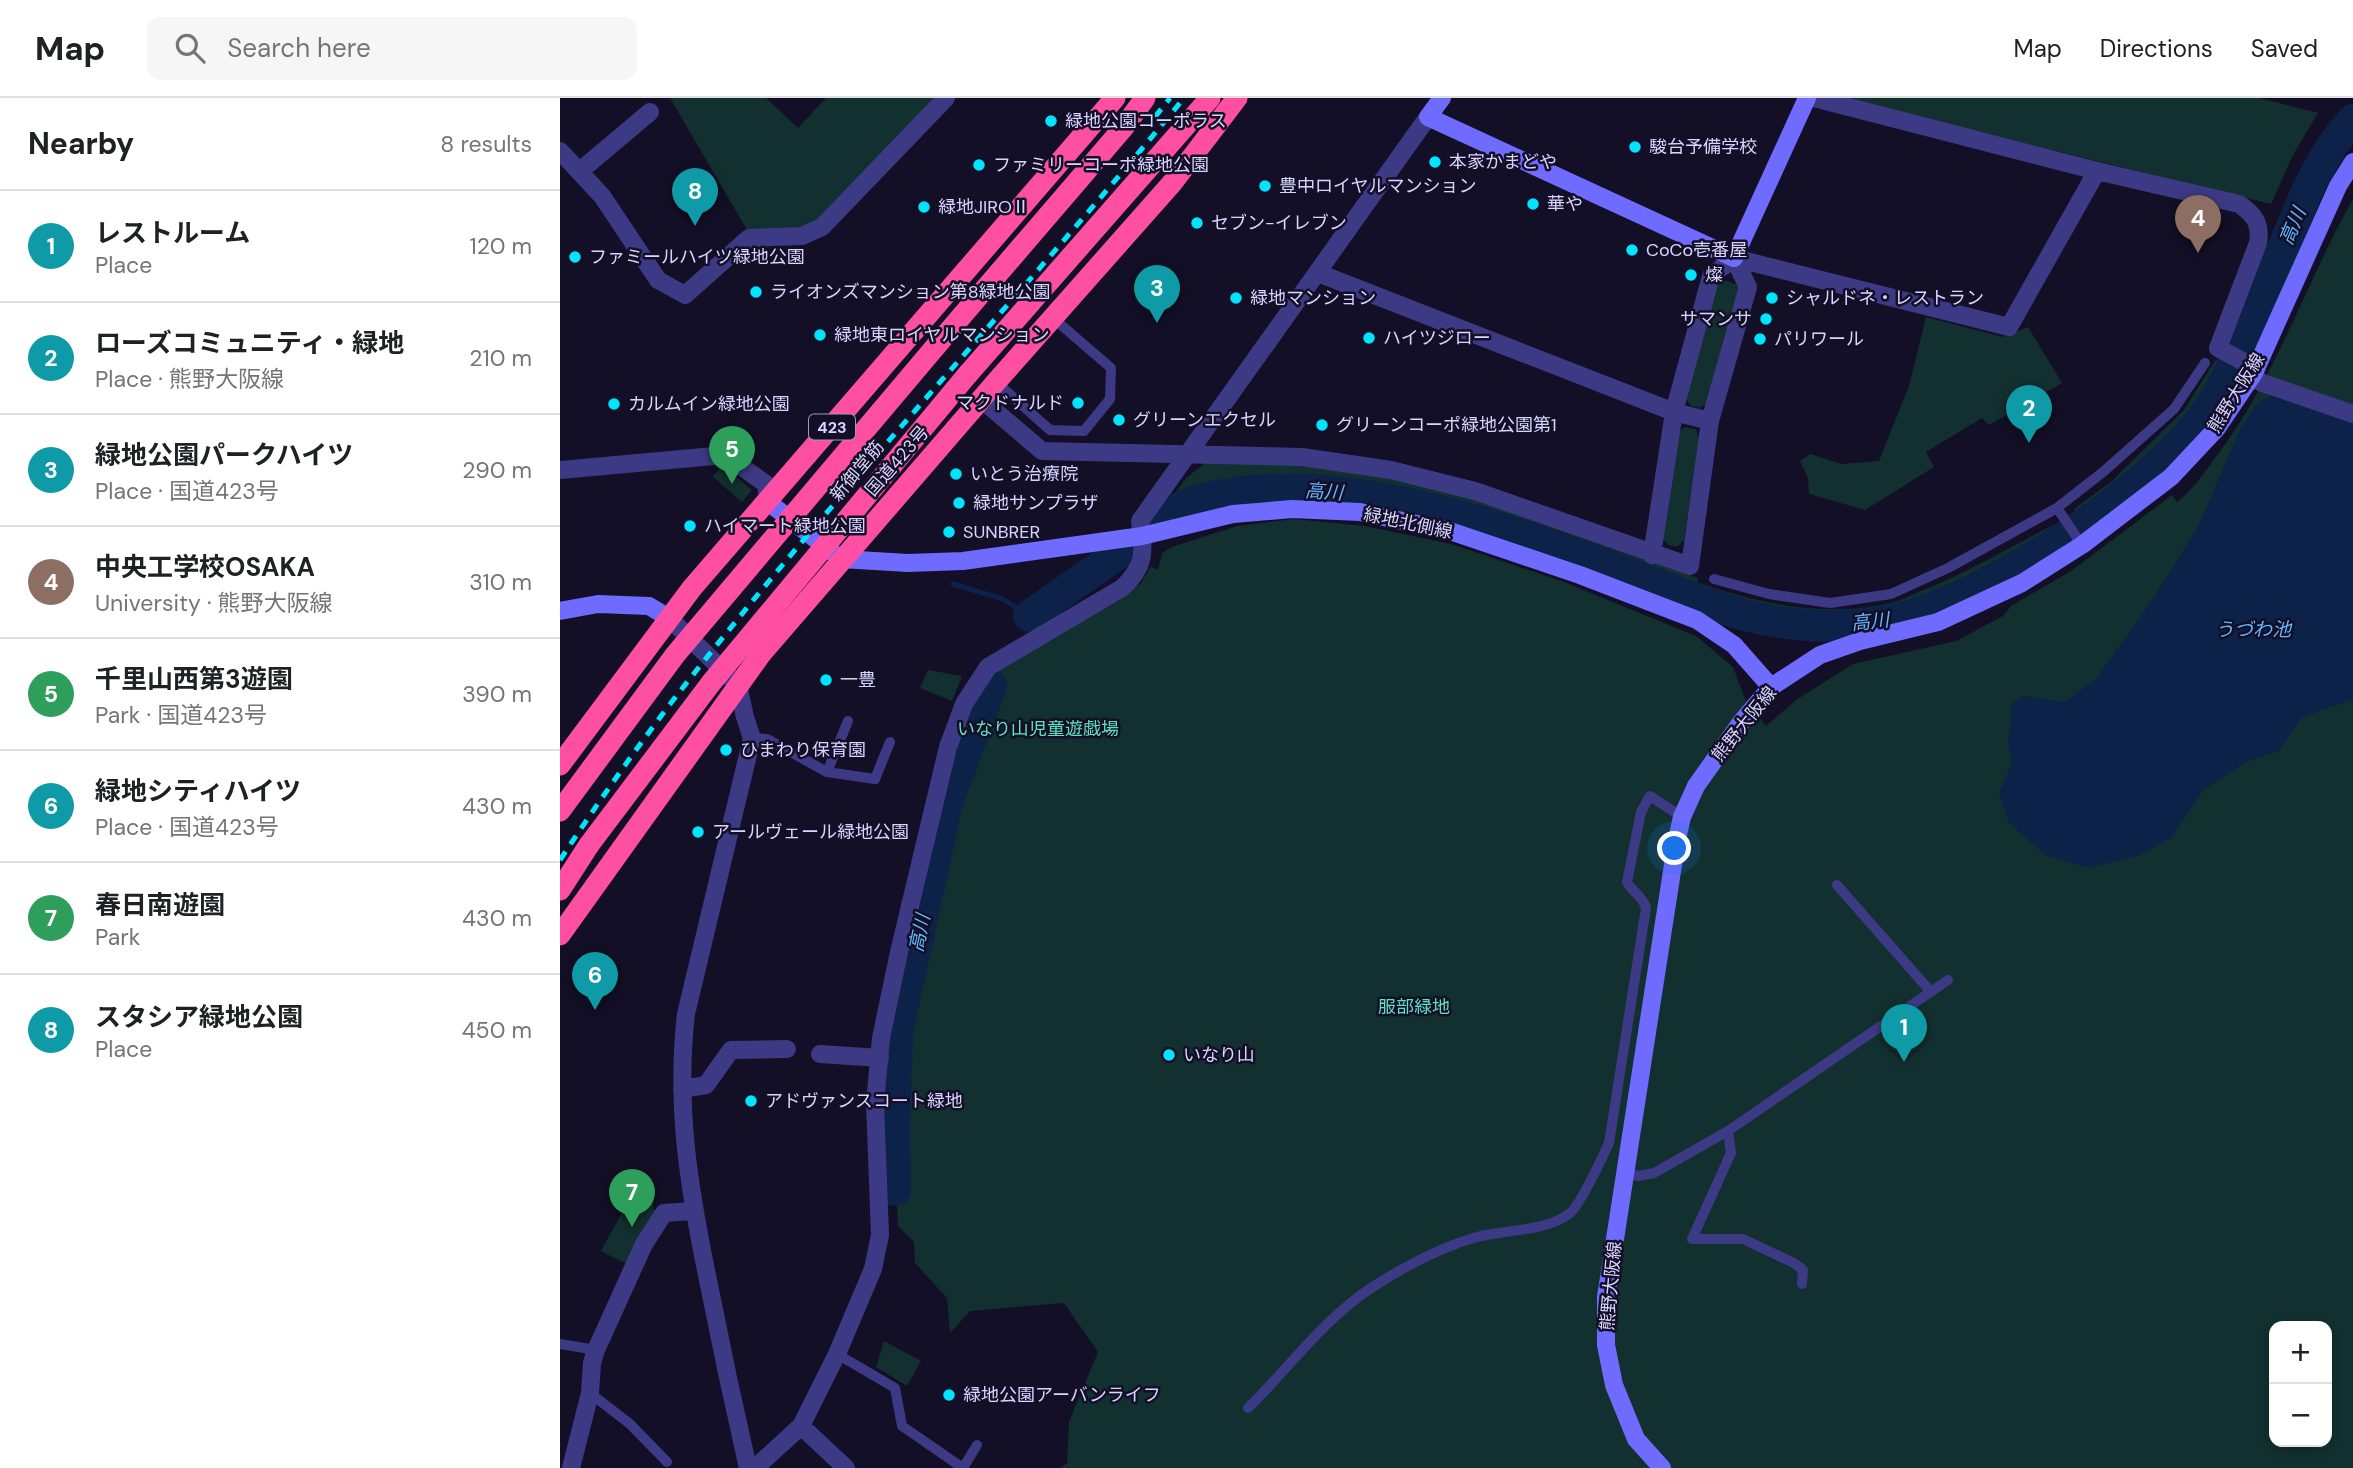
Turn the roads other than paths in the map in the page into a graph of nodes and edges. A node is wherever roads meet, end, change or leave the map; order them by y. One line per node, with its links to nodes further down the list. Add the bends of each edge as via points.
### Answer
1 (946, 98): 13 (street, via 822,227 802,236 749,238 685,295 658,280)
2 (1115, 98): 28 (highway, 423)
3 (1146, 98): 44 (highway, 新御堂筋 / 423, bridge, via 675,655)
4 (1210, 98): 47 (highway, 新御堂筋, bridge, via 968,374 711,683)
5 (1237, 98): 17 (highway, 国道423号, via 1173,182)
6 (1441, 98): 10 (street)
7 (1807, 98): 15 (street)
8 (1814, 98): 14 (street)
9 (650, 112): 13 (street)
10 (1428, 117): 15 (street); 16 (street)
11 (560, 151): 13 (street)
12 (2353, 162): 19 (street, 熊野大阪線)
13 (580, 171)
14 (2097, 171): 15 (street, via 2009,327); 19 (street, via 2239,204 2253,214 2260,229 2258,243 2218,348)
15 (1734, 258): 23 (street, via 1711,276); 25 (street, via 1748,287)
16 (1318, 273): 23 (street); 26 (street)
17 (1053, 318): 20 (highway, 国道423号); 20 (lane, via 1111,368 1110,399 1084,431 1050,430)
18 (2205, 363): 29 (lane, via 2174,409)
19 (2243, 364): 22 (street); 24 (street, via 2260,382); 31 (street, 熊野大阪線, via 2217,428 2171,477)
20 (996, 382): 21 (highway, 国道423号)
21 (981, 399): 26 (street, via 1042,451); 33 (highway, 国道423号)
22 (2353, 407)
23 (1674, 412): 25 (street); 32 (street)
24 (2353, 414)
25 (1710, 421): 32 (street, via 1690,566)
26 (1186, 456): 30 (street, via 1140,521); 32 (street, via 1302,457 1391,470 1475,491)
27 (560, 470): 28 (street, via 725,455 766,484)
28 (768, 502): 33 (street); 36 (highway, 423)
29 (2057, 508): 31 (lane); 34 (lane, via 1891,594 1830,603 1769,594)
30 (1142, 536): 33 (street, 緑地北側線, via 963,561); 38 (street, 緑地北側線, via 1233,514 1292,509 1360,512 1450,531 1697,620 1734,645); 53 (street, via 1143,558 1136,575 1122,588 988,667 964,704 948,747 902,939)
31 (2082, 545): 38 (street, 熊野大阪線, via 2022,583 1938,622 1820,655)
32 (1652, 555)
33 (841, 559): 37 (highway, 国道423号)
34 (1714, 579)
35 (560, 612): 36 (street, via 598,604 649,606)
36 (669, 618): 37 (street); 42 (highway, 423)
37 (738, 685): 40 (street); 48 (highway, 国道423号)
38 (1771, 687): 45 (street, 熊野大阪線, via 1696,786)
39 (848, 721): 43 (lane)
40 (752, 738): 43 (lane, via 767,739); 54 (street, via 686,1014)
41 (890, 742): 43 (lane, via 875,779)
42 (560, 765)
43 (827, 772)
44 (560, 811)
45 (1682, 817): 56 (street, 熊野大阪線); 63 (lane, via 1650,796 1641,812 1627,881 1644,899 1646,908 1609,1143 1571,1213 1553,1223 1476,1237 1399,1271 1323,1328)
46 (1838, 885): 50 (lane)
47 (560, 890)
48 (560, 935)
49 (1948, 980): 50 (lane)
50 (1931, 992): 55 (lane)
51 (787, 1049): 54 (street, via 731,1050 706,1085)
52 (820, 1054): 53 (street)
53 (880, 1058): 61 (street, via 876,1103 880,1235 873,1269)
54 (682, 1089): 57 (street, via 683,1139)
55 (1728, 1131): 56 (lane, via 1654,1173); 58 (lane, via 1731,1153 1692,1239 1743,1239 1794,1263 1803,1270)
56 (1625, 1173): 71 (street, 熊野大阪線, via 1606,1297 1605,1345 1614,1385 1636,1439)
57 (694, 1211): 60 (street, via 664,1213 644,1244); 68 (street)
58 (1802, 1284)
59 (560, 1344): 60 (lane)
60 (596, 1350): 62 (street)
61 (837, 1354): 64 (street); 65 (lane, via 895,1388 902,1426 962,1468)
62 (590, 1393): 66 (lane, via 630,1424); 67 (street)
63 (1248, 1408)
64 (801, 1426): 69 (street); 70 (street)
65 (977, 1445)
66 (667, 1462)
67 (571, 1468)
68 (747, 1468)
69 (755, 1468)
70 (846, 1468)
71 (1662, 1468)

